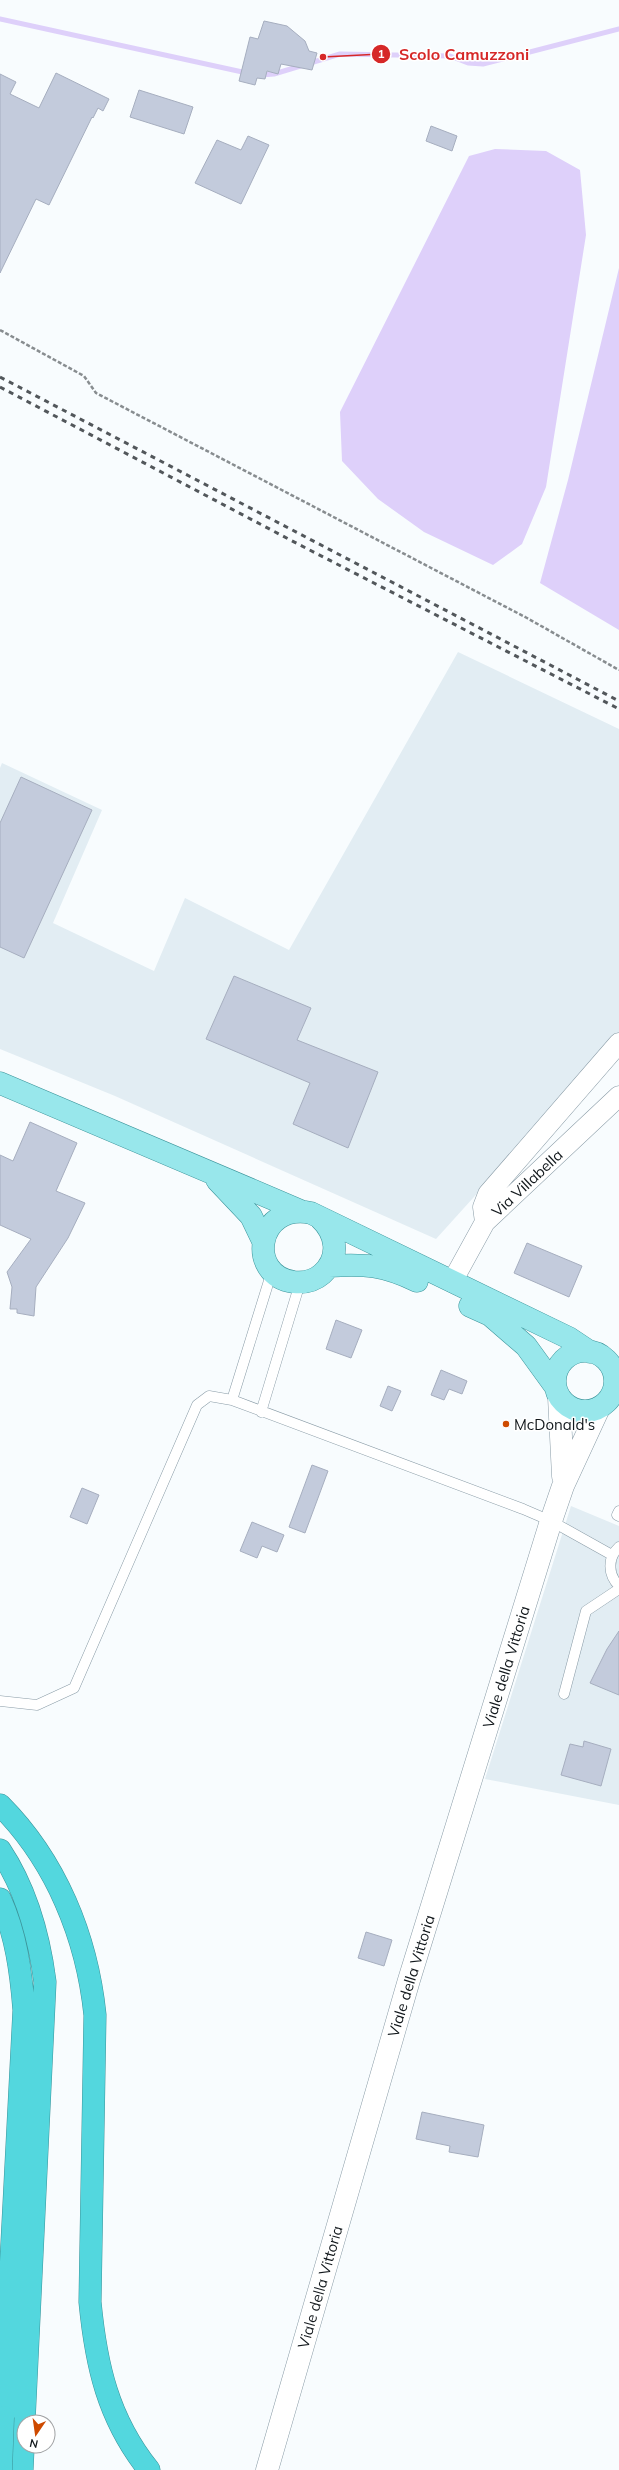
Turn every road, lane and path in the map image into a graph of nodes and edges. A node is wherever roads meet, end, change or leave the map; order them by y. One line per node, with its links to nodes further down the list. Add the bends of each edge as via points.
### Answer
1 (0, 330): 2 (path, via 84,376 96,393 527,618)
2 (619, 670)
3 (619, 1044): 8 (street, via 488,1194 483,1207)
4 (0, 1083): 6 (main road)
5 (619, 1096): 8 (street, Via Villabella)
6 (210, 1174): 7 (main road); 9 (main road, via 251,1216)
7 (310, 1214): 9 (main road, via 290,1212 272,1222); 10 (main road, via 328,1225 334,1240 334,1256); 12 (main road)
8 (485, 1222): 12 (street, Via Villabella)
9 (263, 1241): 11 (main road, via 263,1252)
10 (330, 1266): 13 (main road, via 312,1280); 15 (main road, via 366,1264 394,1270 490,1315 526,1346)
11 (272, 1271): 13 (main road, via 280,1278); 16 (lane)
12 (452, 1282): 14 (main road, via 569,1338)
13 (300, 1283): 18 (lane)
14 (605, 1359): 15 (main road, via 574,1353 564,1360 557,1370); 17 (main road, via 612,1368 614,1382)
15 (557, 1392): 17 (main road, via 573,1409 582,1411); 19 (street, Viale della Vittoria, via 563,1439)
16 (232, 1400): 18 (lane); 26 (lane, via 209,1396 197,1405 74,1688 37,1705)
17 (608, 1403): 19 (street, Viale della Vittoria)
18 (261, 1412): 22 (lane)
19 (563, 1486): 22 (street, Viale della Vittoria)
20 (619, 1511): 21 (lane)
21 (619, 1516)
22 (551, 1521): 23 (lane); 36 (street, Viale della Vittoria, via 407,1988)
23 (616, 1551): 24 (lane, via 611,1573)
24 (619, 1587): 25 (lane, via 586,1611)
25 (564, 1694)
26 (0, 1701)
27 (0, 1805): 35 (highway, via 16,1821 44,1858 85,1950 92,1982 95,2015 90,2302 94,2348 100,2373 119,2424 132,2448)
28 (0, 1850): 30 (highway, via 29,1909 37,1934 45,1982)
29 (0, 1899): 32 (highway, bridge, via 14,1940 24,2010)
30 (24, 2414)
31 (23, 2454): 34 (highway)
32 (0, 2469): 33 (highway)
33 (5, 2470)
34 (22, 2470)
35 (149, 2470)
36 (267, 2470)

